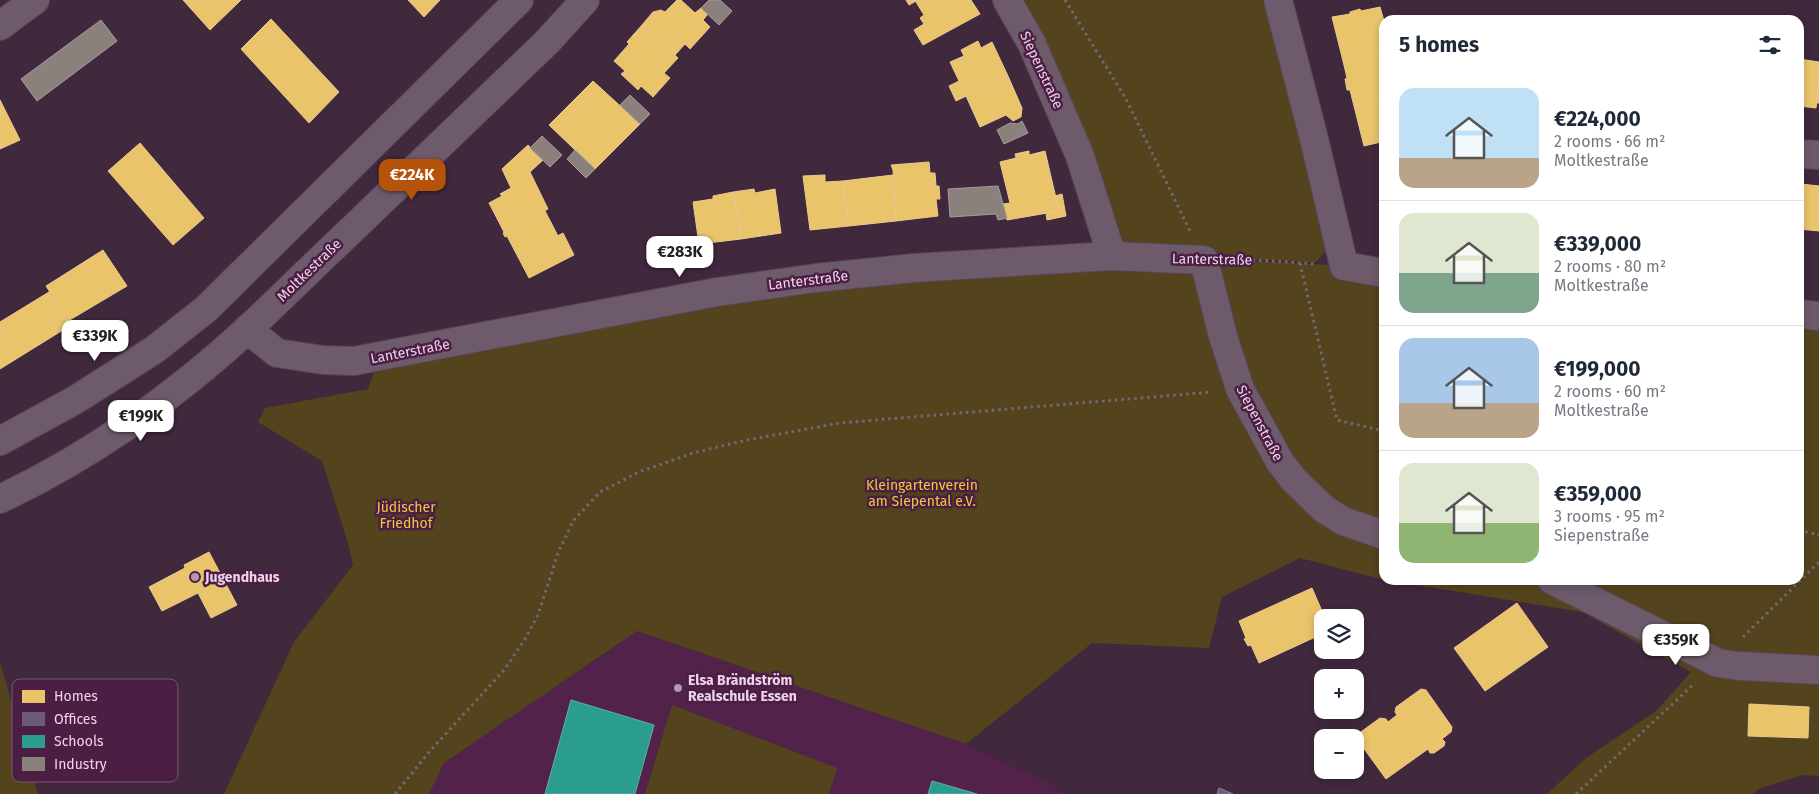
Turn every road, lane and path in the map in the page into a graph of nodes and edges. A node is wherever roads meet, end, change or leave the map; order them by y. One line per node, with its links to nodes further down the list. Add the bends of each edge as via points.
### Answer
1 (35, 0): 7 (street)
2 (519, 0): 20 (street, via 206,309 154,350 75,400)
3 (585, 0): 17 (street, Moltkestraße, via 548,41)
4 (1007, 0): 10 (street, Siepenstraße, via 1032,44 1080,156)
5 (1065, 0): 11 (path, via 1126,99)
6 (1278, 0): 13 (street)
7 (0, 26)
8 (1804, 154): 9 (street)
9 (1819, 155)
10 (1112, 256): 11 (street, Lanterstraße); 17 (street, Lanterstraße, via 914,268 789,282 717,292 354,361 277,353)
11 (1204, 260): 12 (path, Lanterstraße); 18 (street, Siepenstraße)
12 (1300, 262): 13 (path, Lanterstraße); 19 (path, via 1337,420)
13 (1344, 266): 14 (street)
14 (1379, 273)
15 (1804, 314): 16 (street)
16 (1819, 316)
17 (247, 329): 21 (street, Moltkestraße, via 182,384 98,446)
18 (1240, 390): 23 (street, Siepenstraße, via 1280,462 1311,497 1343,521); 27 (path, via 840,423 693,453 639,472 600,492 573,521 558,553 538,615 525,639 505,669 430,750)
19 (1379, 430)
20 (0, 441)
21 (0, 499)
22 (1804, 531): 24 (path)
23 (1379, 533)
24 (1819, 535)
25 (1562, 585): 26 (street, via 1718,662)
26 (1819, 670)
27 (395, 794)

